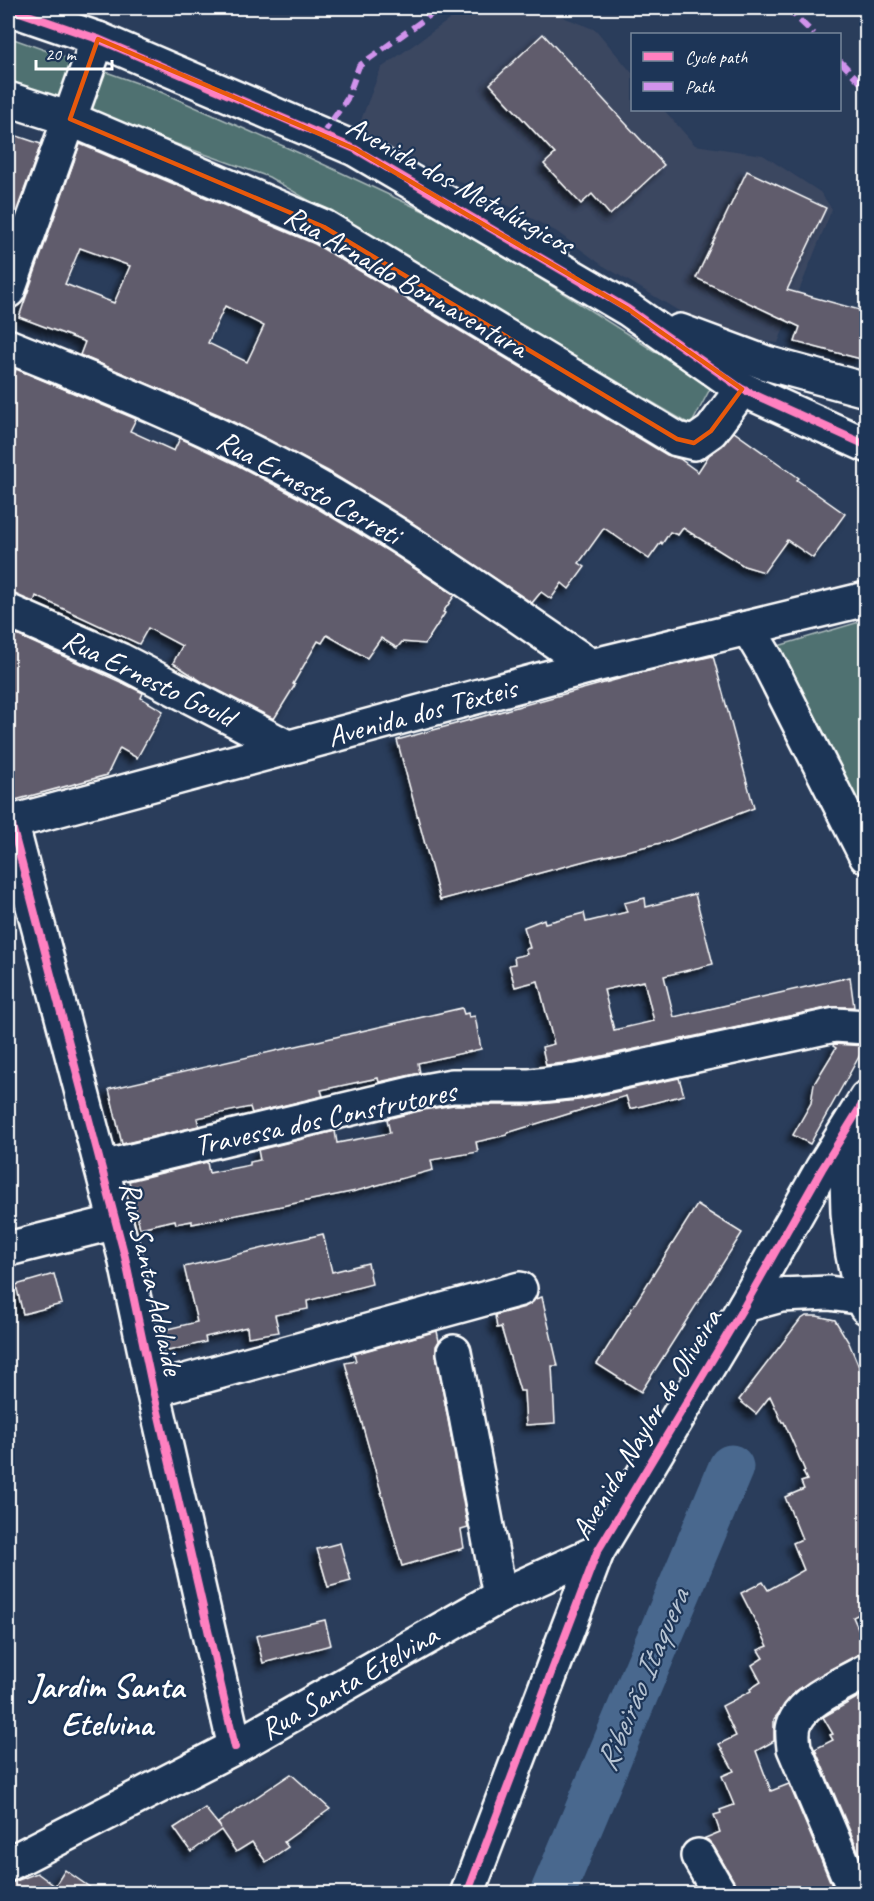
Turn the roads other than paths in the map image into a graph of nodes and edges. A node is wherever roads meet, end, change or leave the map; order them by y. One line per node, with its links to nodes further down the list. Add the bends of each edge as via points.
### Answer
1 (8, 8): 2 (street, Avenida dos Metalúrgicos)
2 (98, 39): 4 (street); 6 (street, Avenida dos Metalúrgicos, via 355,149)
3 (8, 99): 4 (street, Rua Arnaldo Bonnaventura)
4 (70, 118): 5 (street); 8 (street, Rua Arnaldo Bonnaventura, via 324,227 677,439 694,443 711,431)
5 (8, 291)
6 (628, 309): 8 (street, Avenida dos Metalúrgicos); 9 (street, Avenida dos Metalúrgicos, via 766,363)
7 (8, 346): 15 (street, Rua Ernesto Cerreti, via 157,406 278,465 397,534)
8 (742, 390): 10 (street, Avenida dos Metalúrgicos)
9 (867, 390)
10 (867, 445)
11 (867, 589): 12 (street, Avenida dos Têxteis)
12 (853, 603): 14 (street, Avenida dos Têxteis)
13 (8, 611): 16 (street, Rua Ernesto Gould, via 120,660)
14 (748, 628): 15 (street, Avenida dos Têxteis); 18 (street)
15 (591, 666): 16 (street, Avenida dos Têxteis)
16 (289, 748): 17 (street, Avenida dos Têxteis)
17 (9, 823): 21 (street, Rua Santa Adelaide)
18 (867, 856)
19 (867, 1026): 21 (street, Travessa dos Construtores, via 835,1025 577,1081 530,1086 452,1086 419,1092)
20 (860, 1108): 25 (street, via 848,1157 846,1192 850,1242); 26 (street, Avenida Naylor de Oliveira)
21 (102, 1168): 22 (street, Rua Santa Adelaide)
22 (116, 1222): 23 (street); 28 (street, Rua Santa Adelaide)
23 (8, 1249)
24 (520, 1289): 28 (street)
25 (865, 1303): 26 (street, via 829,1293 781,1295)
26 (745, 1305): 29 (street, Avenida Naylor de Oliveira)
27 (454, 1352): 30 (street)
28 (153, 1390): 32 (street, Rua Santa Adelaide)
29 (597, 1552): 30 (street, Rua Santa Etelvina); 35 (street, Avenida Naylor de Oliveira)
30 (500, 1596): 32 (street, Rua Santa Etelvina)
31 (867, 1671): 37 (street, via 806,1706 792,1732 794,1748)
32 (235, 1747): 34 (street, Rua Santa Etelvina)
33 (698, 1856): 36 (street)
34 (8, 1864)
35 (466, 1893)
36 (720, 1893)
37 (856, 1893)

